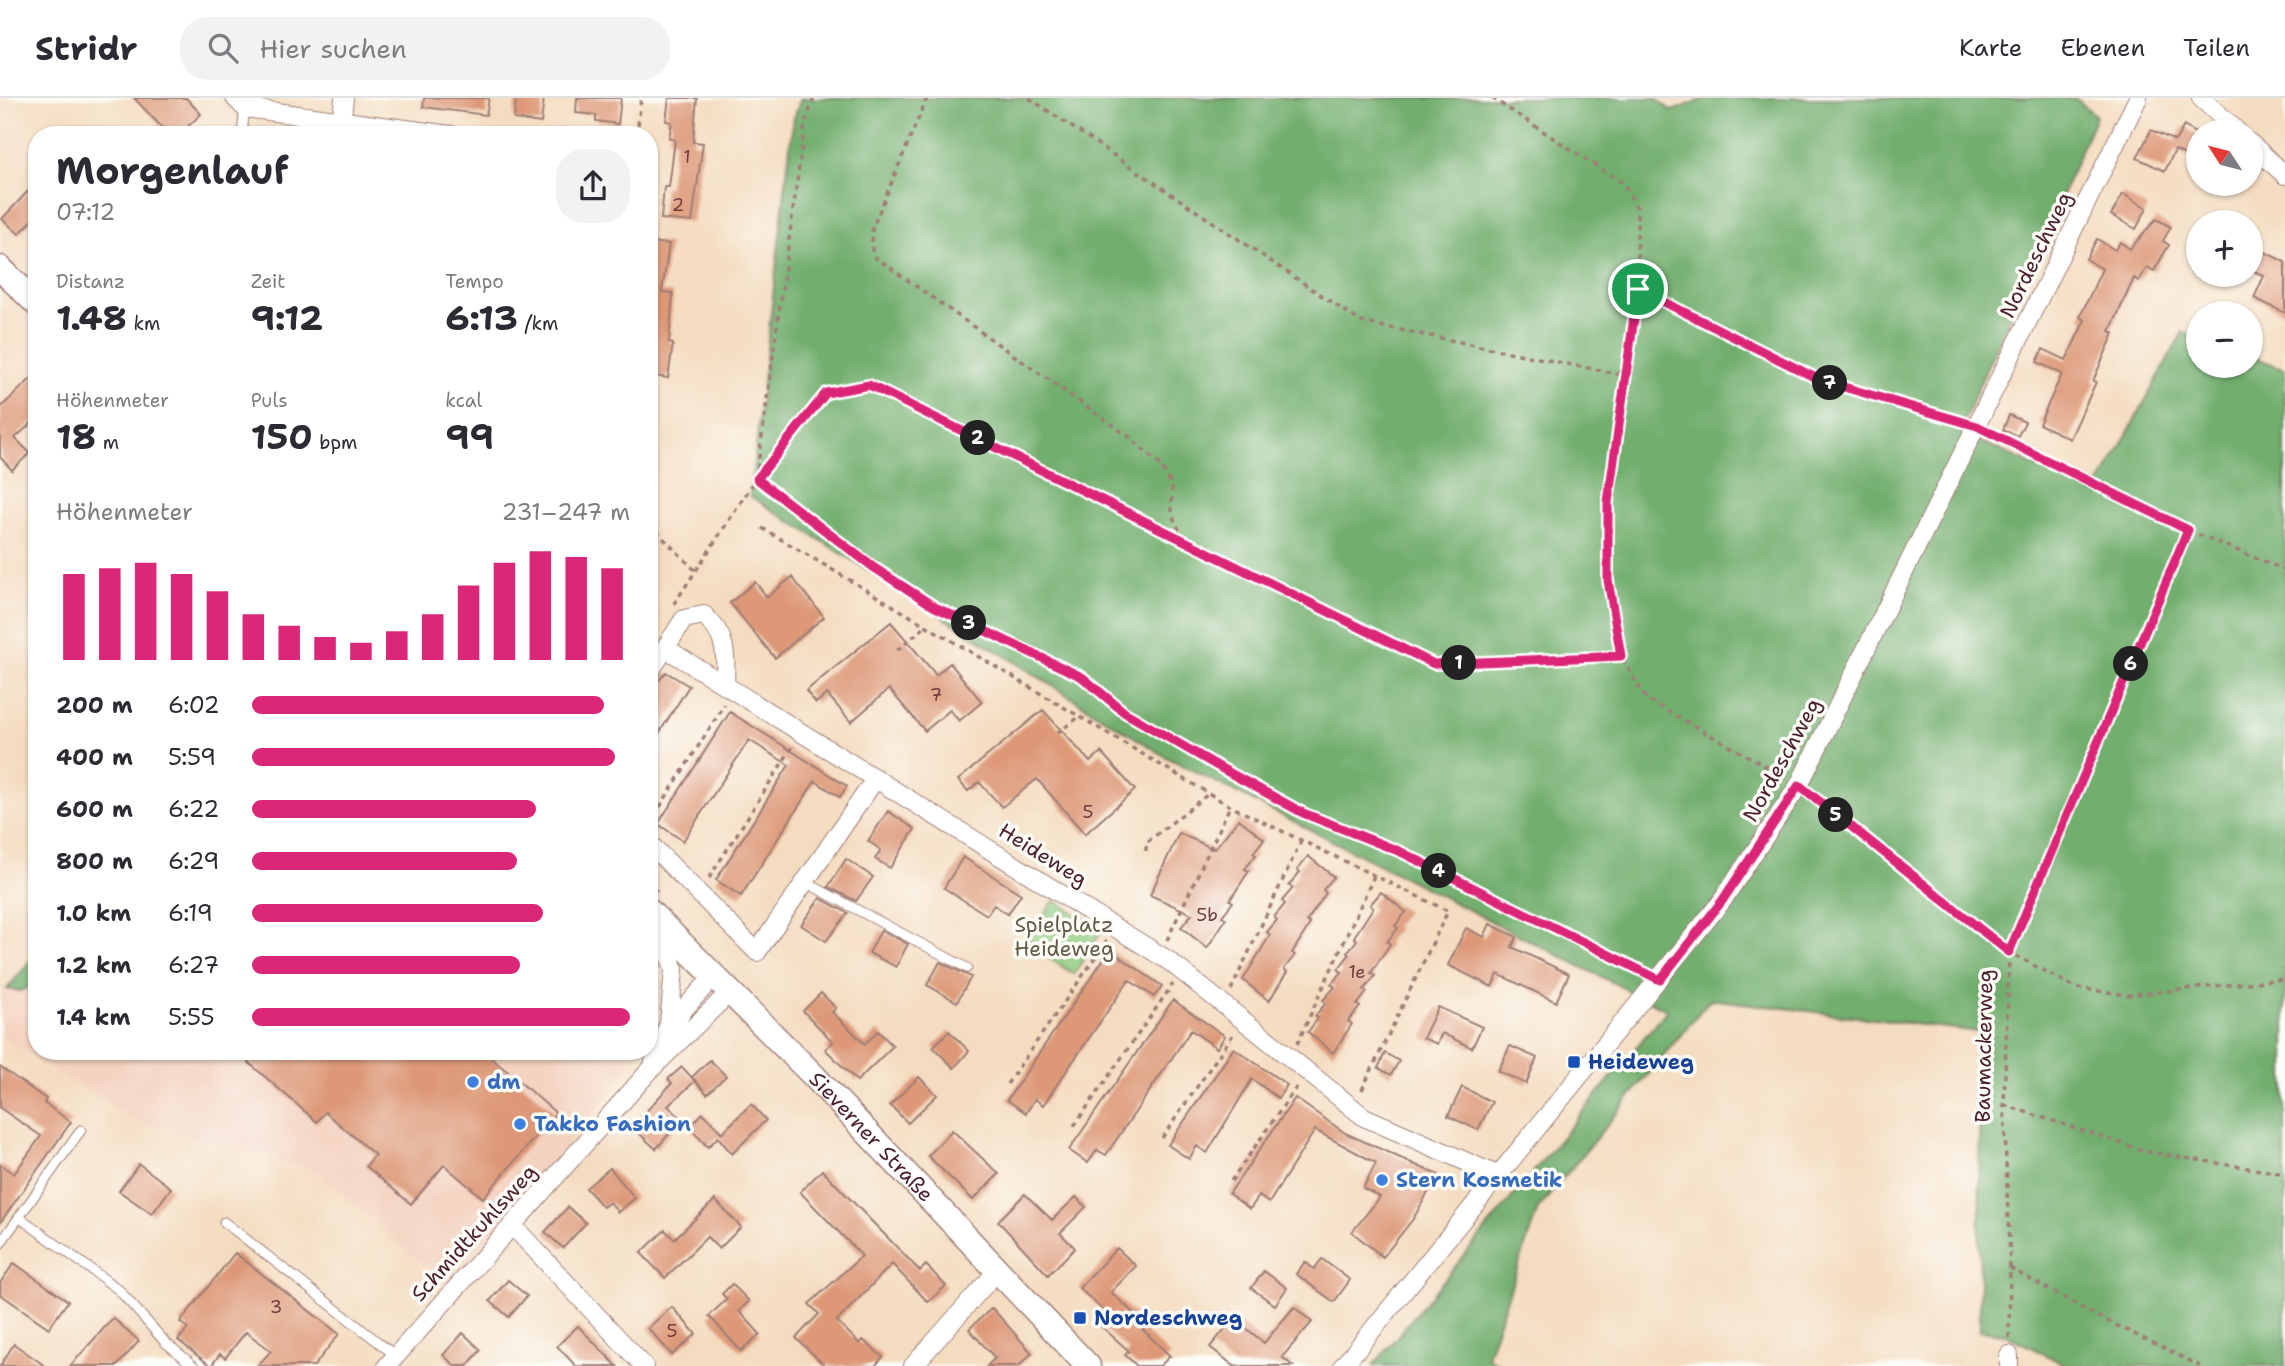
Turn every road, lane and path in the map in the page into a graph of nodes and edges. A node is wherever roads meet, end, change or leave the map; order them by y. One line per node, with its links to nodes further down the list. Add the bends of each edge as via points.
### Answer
1 (344, 98): 13 (street)
2 (641, 98): 14 (path)
3 (814, 98): 22 (path, via 805,123)
4 (927, 98): 26 (path, via 872,229 872,255 1128,436 1160,465 1172,485 1172,515)
5 (1029, 98): 20 (path, via 1361,321)
6 (1492, 98): 18 (path, via 1624,184 1637,208)
7 (2138, 98): 21 (street, Nordeschweg)
8 (2200, 98): 10 (street)
9 (242, 102): 11 (lane); 12 (street)
10 (2224, 119)
11 (242, 126)
12 (332, 126)
13 (340, 126)
14 (638, 126)
15 (2263, 155): 16 (street)
16 (2285, 175)
17 (0, 268): 19 (main road)
18 (1638, 289): 20 (path); 21 (path, via 1820,380)
19 (28, 295)
20 (1627, 376): 33 (path, via 1608,502 1608,580)
21 (1977, 426): 24 (path); 40 (street, Nordeschweg)
22 (757, 479): 26 (path, via 826,393 869,385); 28 (path); 58 (path, via 873,567 935,607 1082,677 1124,712 1233,775 1303,813 1401,852)
23 (762, 528): 30 (path)
24 (2188, 530): 27 (path); 53 (path)
25 (658, 533): 28 (path)
26 (1183, 538): 33 (path, via 1219,560 1434,664)
27 (2285, 570)
28 (696, 571): 29 (path)
29 (668, 613)
30 (926, 626): 32 (path); 36 (path)
31 (665, 648): 34 (street); 35 (street, Heideweg); 35 (street, via 684,619 704,615 720,630)
32 (897, 650)
33 (1621, 656): 40 (path, Baumackerweg, via 1646,699)
34 (658, 659)
35 (729, 688): 37 (street, Heideweg); 43 (path)
36 (1079, 717): 38 (path); 41 (path)
37 (802, 732): 39 (street, Heideweg); 49 (path)
38 (1057, 733)
39 (876, 778): 48 (street); 51 (street, Heideweg)
40 (1799, 785): 53 (path, Baumackerweg); 58 (street, Nordeschweg, via 1722,901)
41 (1208, 794): 42 (path); 45 (path, via 1146,843)
42 (1230, 806): 44 (path); 54 (path)
43 (658, 809)
44 (1301, 841): 47 (path); 60 (path)
45 (1146, 851)
46 (658, 852): 49 (street)
47 (1374, 876): 64 (path); 70 (path, via 1448,911)
48 (805, 882): 49 (street, via 757,952); 55 (lane)
49 (699, 893)
50 (658, 921): 59 (main road, Sieverner Straße)
51 (1116, 928): 54 (street, Heideweg); 68 (path)
52 (658, 929): 62 (street, Schmidtkuhlsweg, via 674,970)
53 (2009, 952): 57 (path, via 2076,988 2128,995); 69 (path, Baumackerweg)
54 (1160, 955): 56 (street, Heideweg)
55 (967, 968)
56 (1182, 971): 60 (street, Heideweg); 71 (path)
57 (2285, 979)
58 (1660, 980): 75 (street, Nordeschweg)
59 (722, 984): 62 (street, Schmidtkuhlsweg, via 685,1007); 66 (street, Schmidtkuhlsweg); 82 (main road, Sieverner Straße)
60 (1224, 1004): 61 (street, Heideweg)
61 (1243, 1020): 64 (street, Heideweg); 73 (path)
62 (663, 1041): 63 (street, Schmidtkuhlsweg)
63 (658, 1053)
64 (1290, 1058): 67 (street, Heideweg)
65 (655, 1060): 66 (street, Schmidtkuhlsweg)
66 (652, 1068): 79 (street, Schmidtkuhlsweg)
67 (1307, 1072): 70 (street, Heideweg); 76 (path)
68 (1007, 1084)
69 (2004, 1105): 74 (path, via 2148,1152); 81 (path, Baumackerweg)
70 (1353, 1109): 75 (street, Heideweg)
71 (1074, 1126)
72 (81, 1130): 77 (lane)
73 (1161, 1138)
74 (2285, 1174)
75 (1499, 1176): 89 (street, Nordeschweg)
76 (1231, 1181)
77 (19, 1217): 80 (lane); 85 (lane, via 119,1290 165,1342)
78 (224, 1222): 84 (lane)
79 (512, 1225): 84 (street, Schmidtkuhlsweg); 86 (street)
80 (0, 1244)
81 (2010, 1268): 83 (path, Baumackerweg); 90 (path)
82 (997, 1271): 87 (street); 88 (main road, Sieverner Straße)
83 (2009, 1360)
84 (391, 1361)
85 (194, 1366)
86 (644, 1366)
87 (913, 1366)
88 (1088, 1366)
89 (1343, 1366)
90 (2200, 1366)

